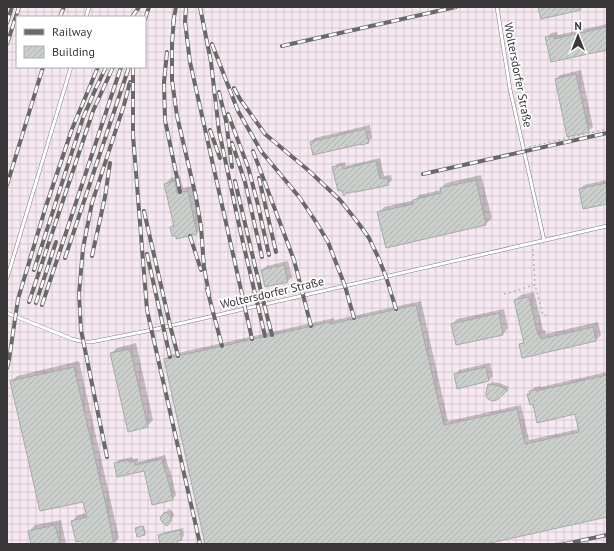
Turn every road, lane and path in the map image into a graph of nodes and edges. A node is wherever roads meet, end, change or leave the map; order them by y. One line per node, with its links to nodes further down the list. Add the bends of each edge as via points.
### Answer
1 (497, 7): 4 (lane, Woltersdorfer Straße, via 510,89)
2 (70, 68): 8 (lane)
3 (607, 130): 4 (path)
4 (524, 148): 6 (lane, Woltersdorfer Straße)
5 (607, 226): 6 (lane, Woltersdorfer Straße)
6 (544, 240): 7 (lane, Woltersdorfer Straße)
7 (532, 243): 9 (path); 11 (lane, Woltersdorfer Straße, via 91,342 72,340)
8 (7, 278)
9 (536, 285): 10 (path); 12 (path, via 543,314)
10 (504, 294)
11 (7, 313)
12 (549, 316)

